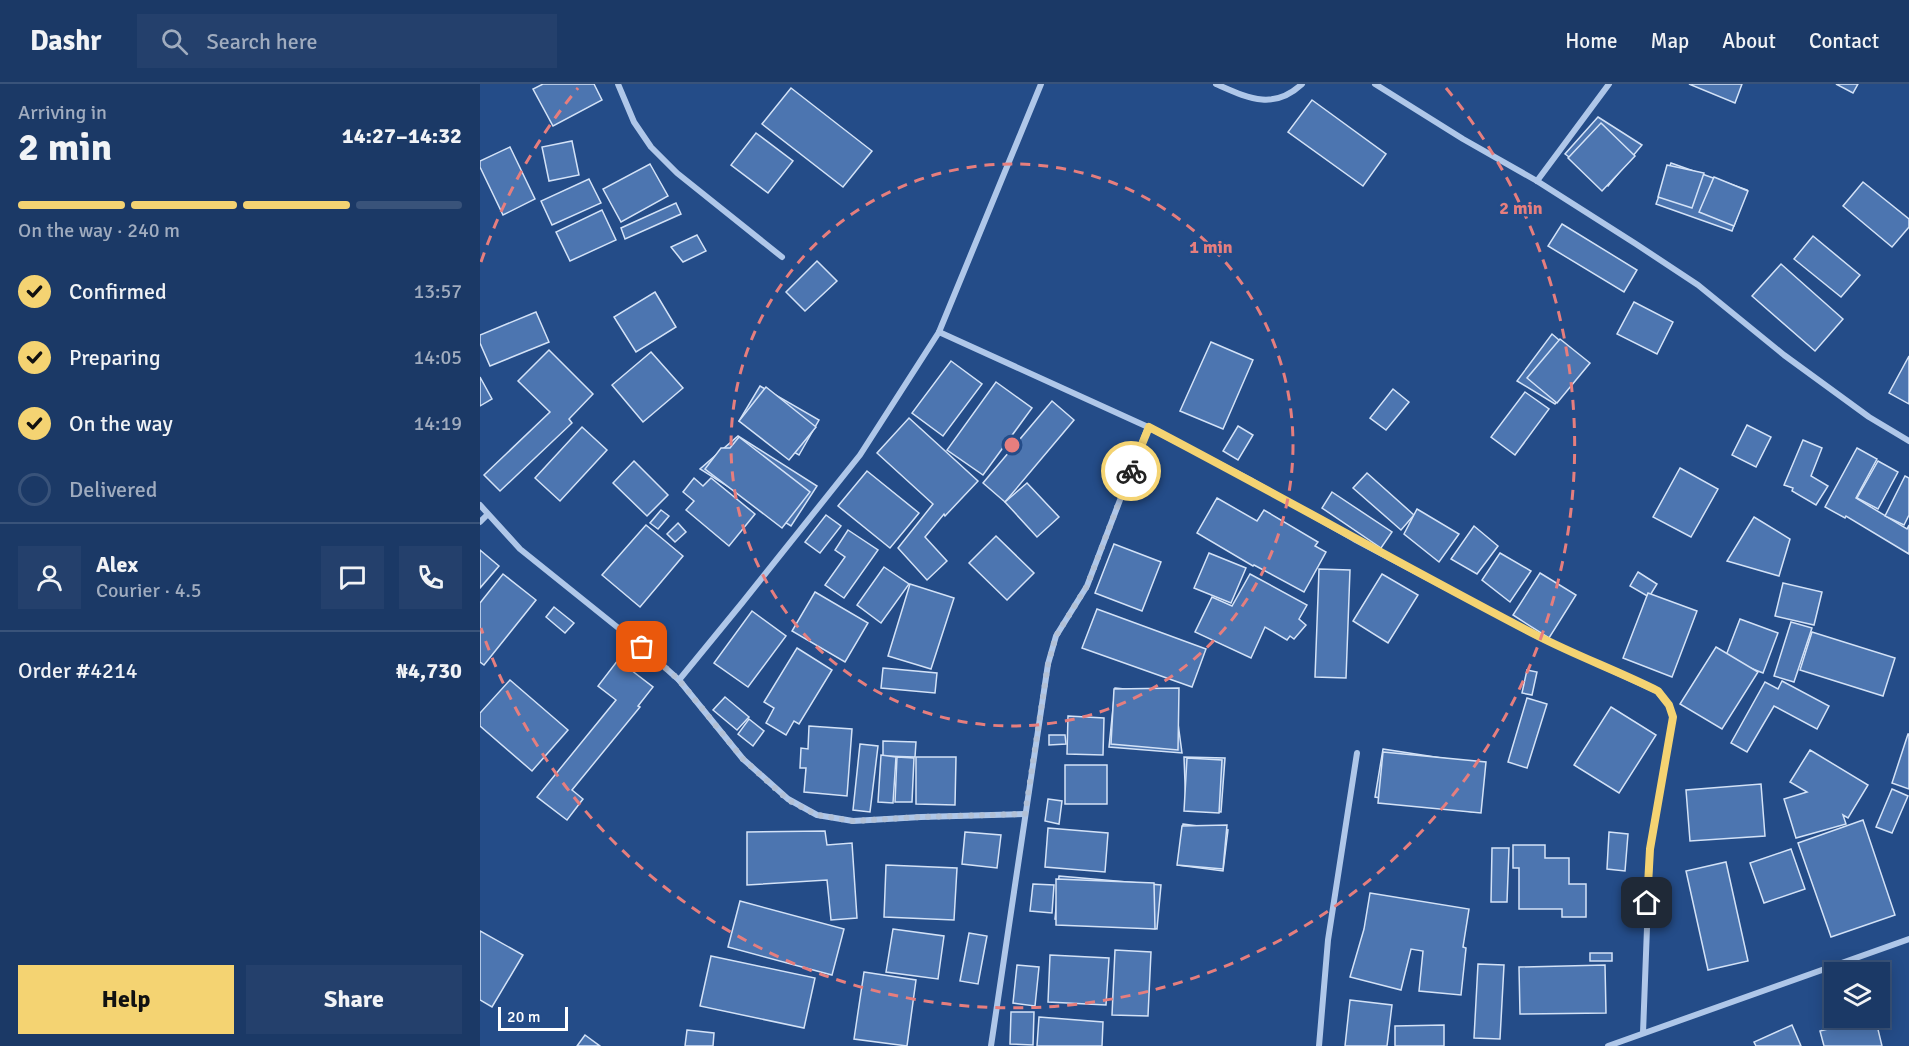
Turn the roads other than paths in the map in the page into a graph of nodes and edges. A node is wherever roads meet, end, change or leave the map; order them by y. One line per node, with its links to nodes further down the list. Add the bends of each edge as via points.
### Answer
1 (618, 84): 8 (street, via 634,122 651,147 677,173)
2 (1041, 84): 9 (street)
3 (1216, 84): 4 (street, via 1245,97 1272,101 1291,94)
4 (1302, 84)
5 (1375, 84): 7 (street)
6 (1609, 84): 7 (street)
7 (1537, 181): 11 (street, via 1698,285 1784,355)
8 (782, 257)
9 (939, 333): 10 (street); 15 (street, via 860,454)
10 (1149, 427): 17 (street, via 1087,586 1056,636 1048,664); 19 (street, via 1539,636 1658,691 1673,717 1650,849)
11 (1909, 441)
12 (480, 505): 13 (street)
13 (487, 515): 14 (street); 15 (street, via 520,549)
14 (480, 522)
15 (679, 680): 17 (street, via 743,759 788,800 817,815 853,821)
16 (1357, 753): 21 (street, via 1328,940)
17 (1025, 814): 20 (street)
18 (1909, 939): 19 (street)
19 (1643, 1033): 22 (street)
20 (992, 1046)
21 (1319, 1046)
22 (1608, 1046)

